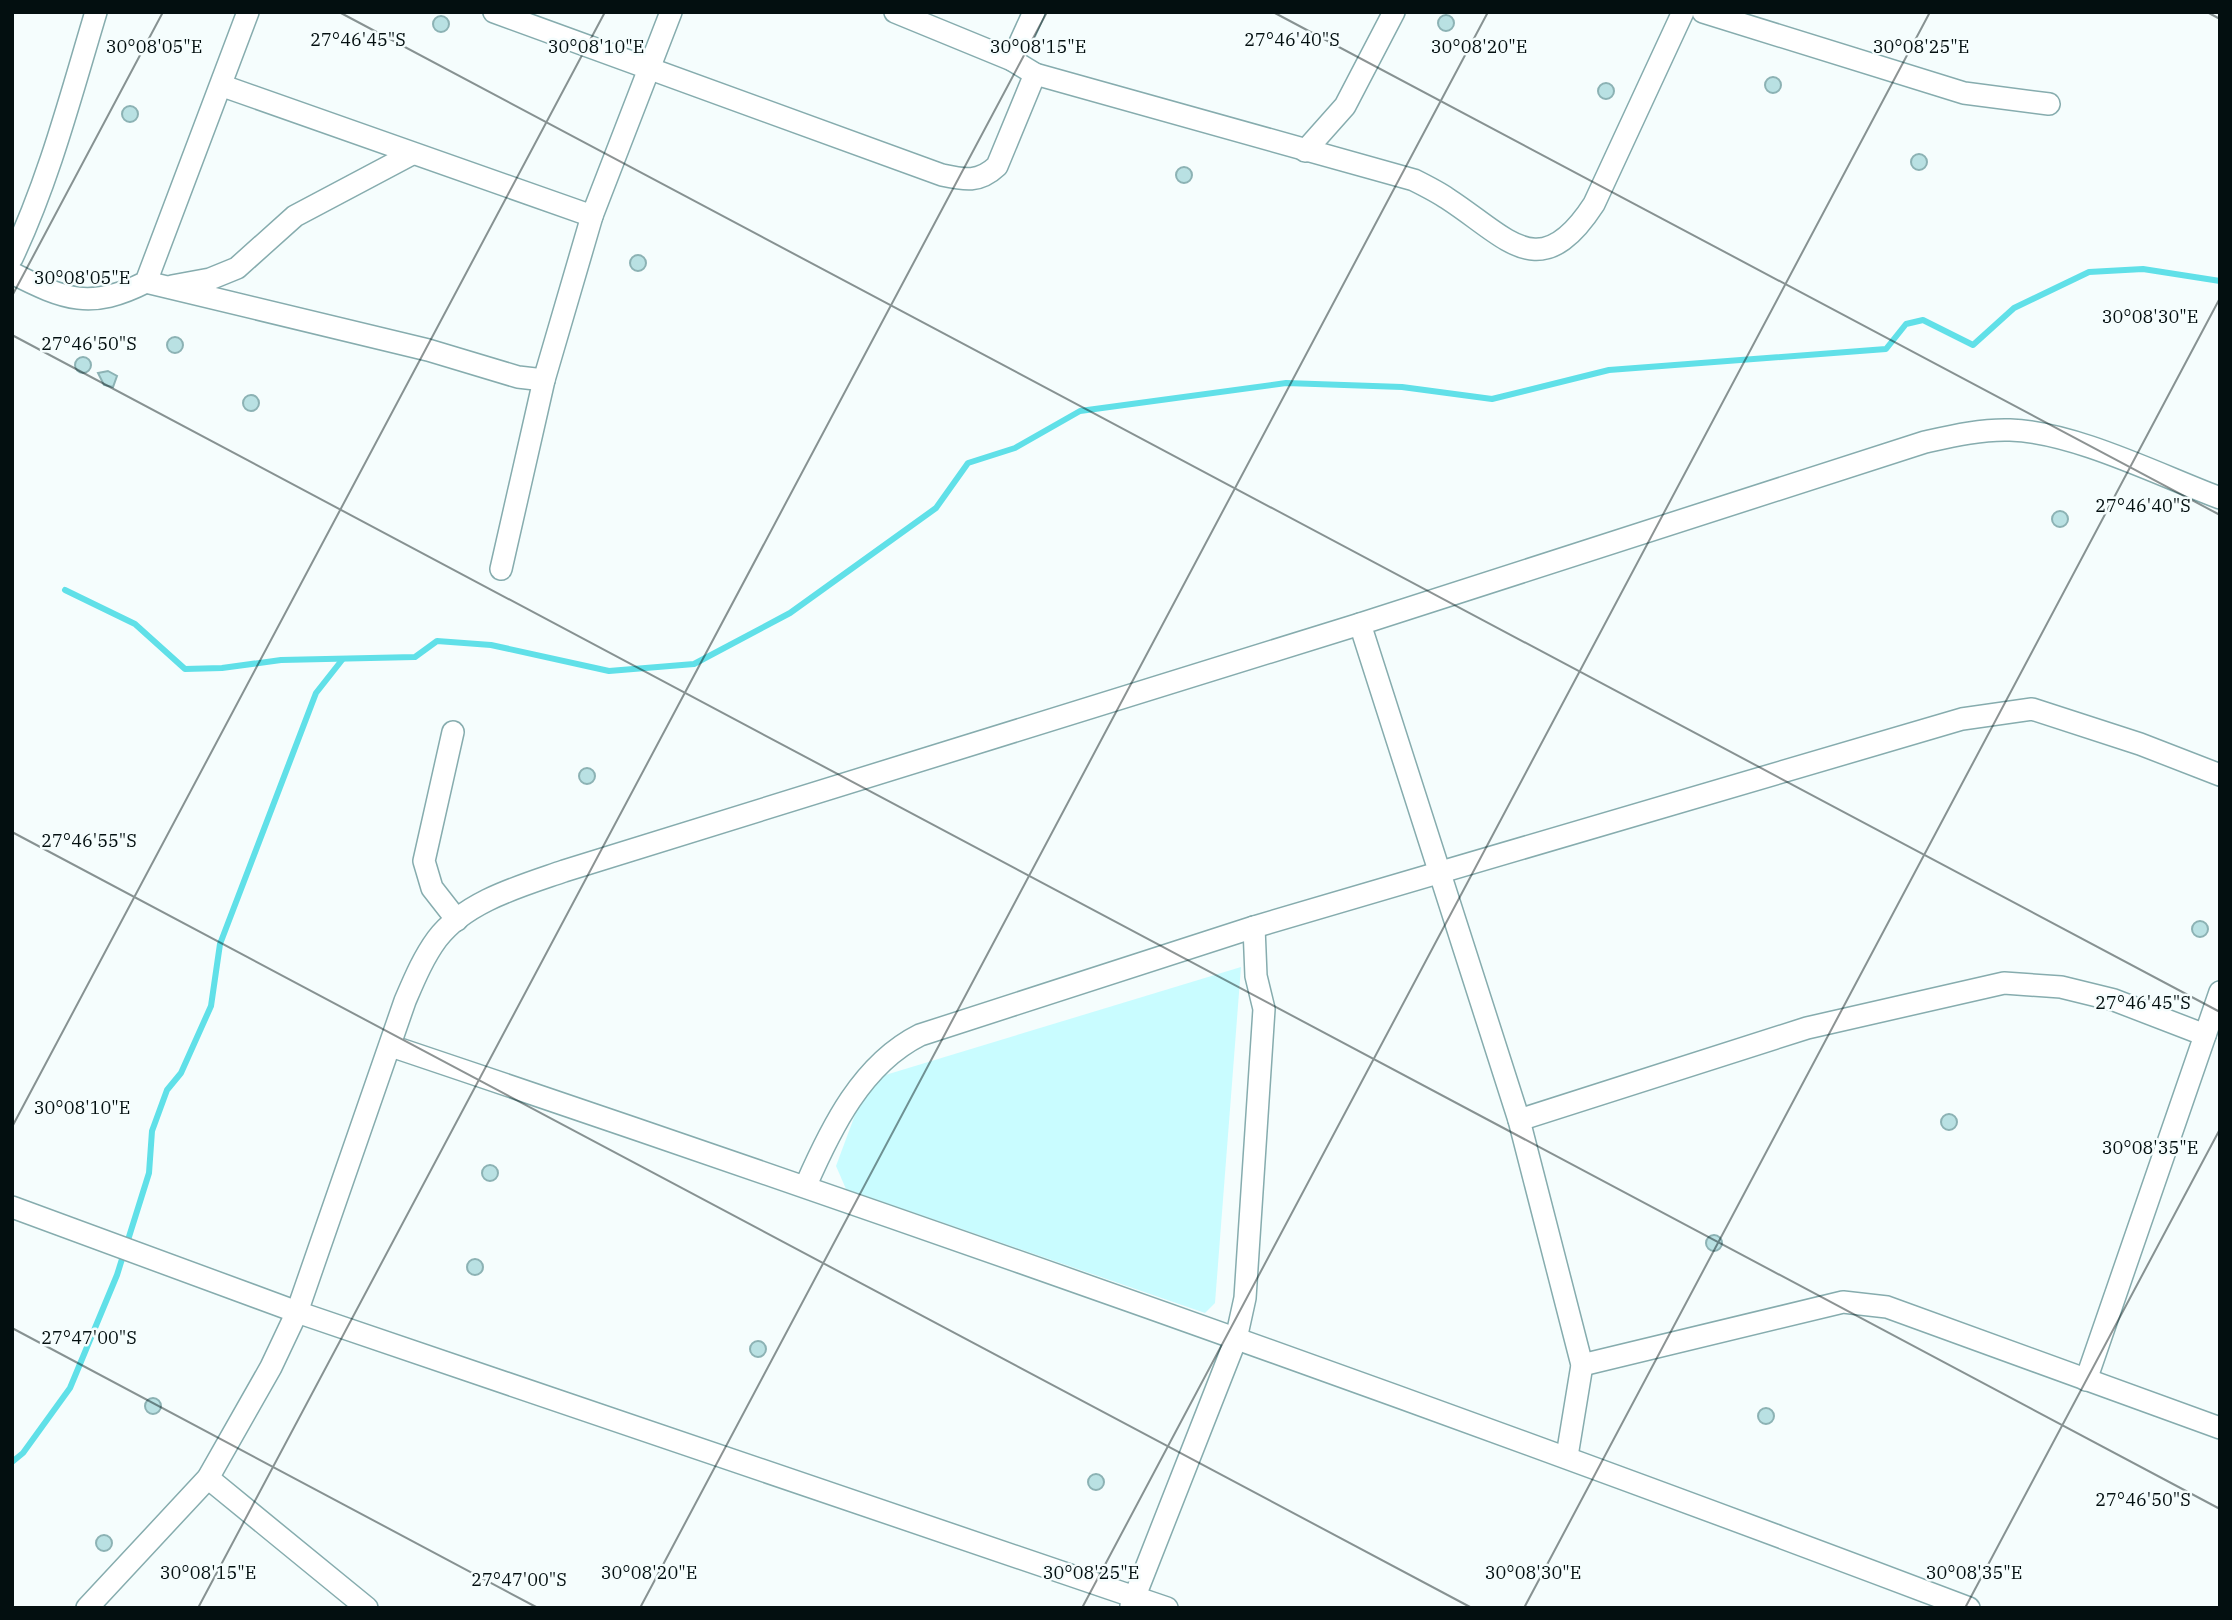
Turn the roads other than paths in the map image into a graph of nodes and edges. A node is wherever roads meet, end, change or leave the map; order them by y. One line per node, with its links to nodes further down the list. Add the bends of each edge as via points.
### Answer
1 (96, 12): 18 (street, via 64,117)
2 (248, 12): 13 (street)
3 (494, 12): 11 (street)
4 (671, 12): 11 (street)
5 (895, 12): 10 (street)
6 (1034, 12): 10 (street)
7 (1394, 12): 15 (street, via 1345,106)
8 (1683, 12): 15 (street, via 1594,204 1581,225 1544,250 1529,250 1504,240 1414,180)
9 (1703, 12): 14 (street, via 1964,93)
10 (1012, 60): 12 (street)
11 (648, 69): 12 (street, via 969,181 987,176 997,166); 17 (street)
12 (1035, 74): 15 (street)
13 (223, 86): 16 (street); 20 (street)
14 (2049, 104)
15 (1305, 151)
16 (412, 154): 17 (street); 20 (street, via 295,216 237,268 210,279)
17 (592, 216): 21 (street)
18 (12, 258)
19 (12, 273): 20 (street, via 84,301)
20 (157, 284): 21 (street)
21 (544, 380): 23 (street)
22 (2220, 498): 24 (street, via 2076,443 2011,430 1981,432 1885,454)
23 (501, 569)
24 (1360, 624): 27 (street); 28 (street, via 564,871 484,903)
25 (453, 732): 28 (street, via 424,861 432,888)
26 (2220, 775): 27 (street, via 2032,709 2010,710 1962,719)
27 (1441, 870): 29 (street); 33 (street)
28 (457, 920): 32 (street, via 438,938 421,965)
29 (1254, 926): 34 (street, via 920,1035 896,1047 859,1089 818,1156); 37 (street, via 1256,976 1264,1009 1245,1298)
30 (2220, 992): 31 (street)
31 (2205, 1035): 33 (street, via 2114,1000 2061,987 2004,983 1807,1028); 39 (street)
32 (391, 1046): 34 (street); 36 (street)
33 (1519, 1120): 38 (street)
34 (806, 1185): 37 (street)
35 (12, 1207): 36 (street)
36 (297, 1312): 42 (street); 43 (street)
37 (1236, 1339): 41 (street); 43 (street)
38 (1582, 1364): 39 (street, via 1853,1302 1887,1307); 41 (street)
39 (2086, 1380): 40 (street)
40 (2220, 1428)
41 (1567, 1456): 47 (street)
42 (208, 1478): 44 (street); 45 (street)
43 (1133, 1601): 46 (street)
44 (87, 1608)
45 (368, 1608)
46 (1167, 1608)
47 (1969, 1608)

